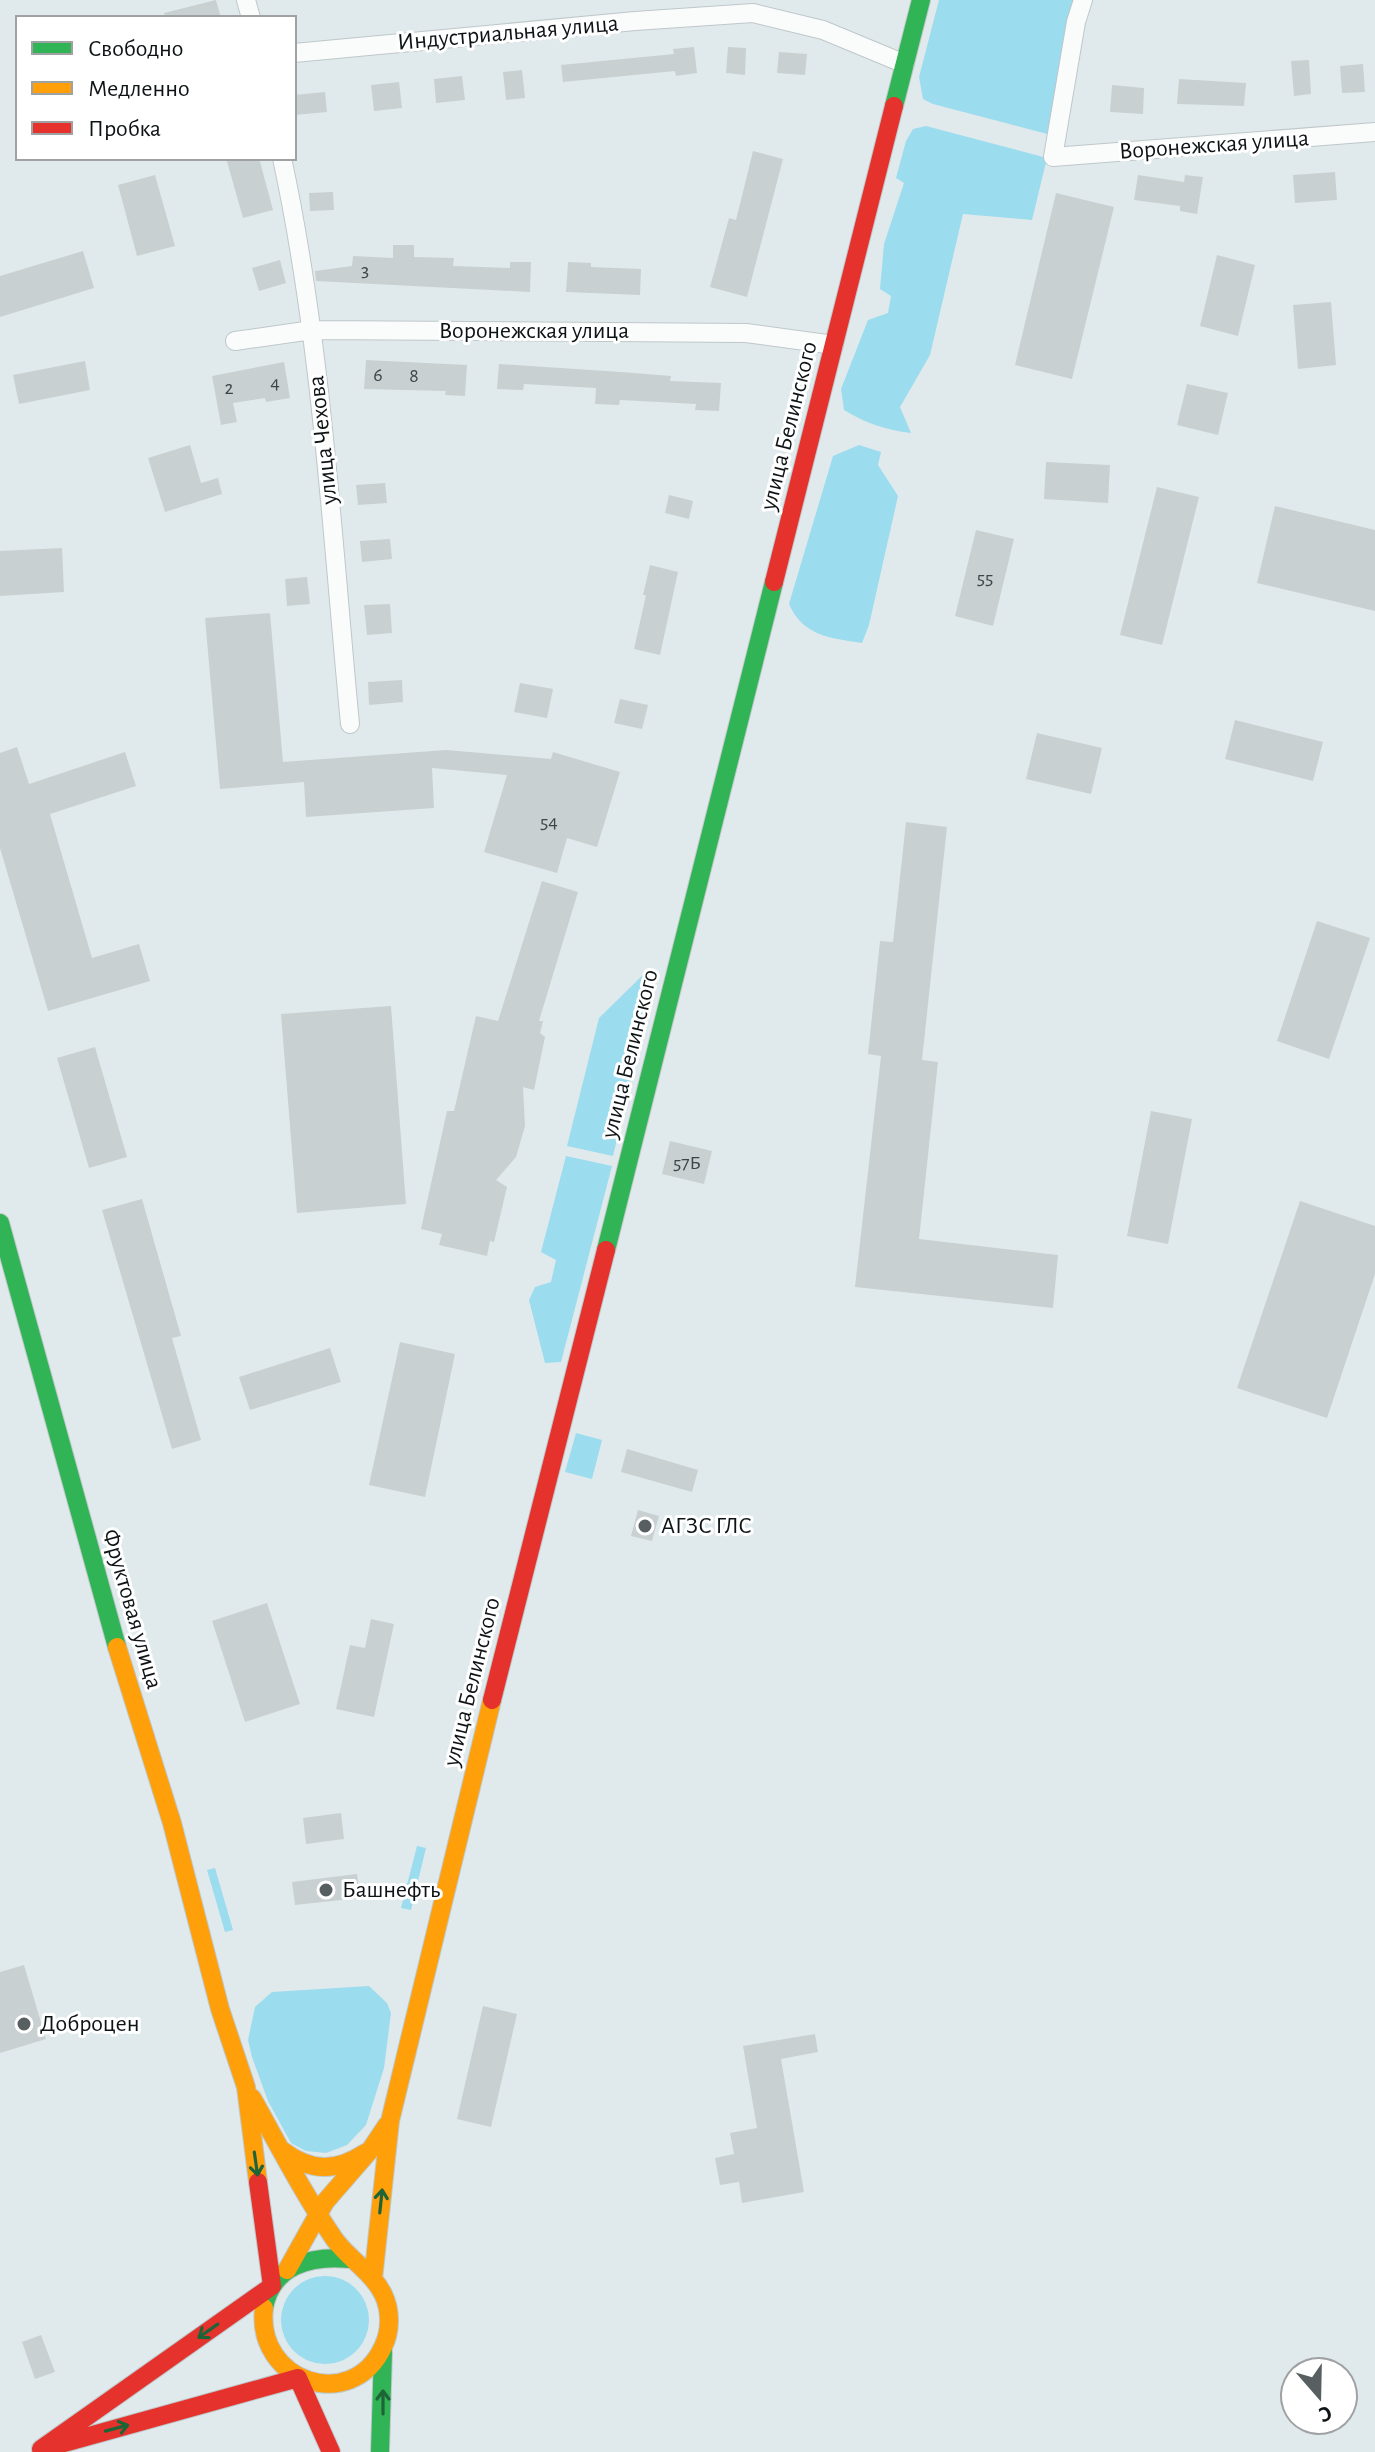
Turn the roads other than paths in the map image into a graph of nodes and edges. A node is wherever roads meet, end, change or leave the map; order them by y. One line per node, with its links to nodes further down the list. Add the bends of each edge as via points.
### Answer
1 (921, 0): 4 (main road, улица Белинского)
2 (1083, 0): 5 (street, Воронежская улица, via 1053,157)
3 (296, 53): 4 (street, Индустриальная улица, via 753,13 823,30)
4 (905, 64): 9 (main road, улица Белинского)
5 (1375, 132)
6 (282, 160): 7 (street, улица Чехова)
7 (312, 330): 8 (street, Воронежская улица); 9 (street, Воронежская улица, via 746,333); 10 (street, улица Чехова)
8 (235, 341)
9 (834, 345): 13 (main road, улица Белинского)
10 (350, 724)
11 (0, 1223): 12 (main road, Фруктовая улица, via 103,1601)
12 (246, 2087): 15 (main road); 20 (main road, one-way to 20)
13 (390, 2121): 14 (main road, улица Белинского); 19 (main road, улица Белинского, one-way to 13)
14 (376, 2146): 15 (main road, via 334,2168 304,2165); 16 (main road, улица Белинского)
15 (282, 2150): 16 (main road)
16 (317, 2213): 17 (main road); 18 (main road, улица Белинского)
17 (350, 2259): 18 (main road, via 320,2257); 19 (main road)
18 (287, 2270): 20 (main road)
19 (373, 2279): 21 (main road, via 389,2312)
20 (272, 2286): 22 (main road, via 263,2309 264,2336 276,2360); 23 (main road, one-way to 23)
21 (383, 2352): 22 (main road, via 357,2376 340,2383); 25 (main road, one-way to 21)
22 (298, 2378): 23 (main road, one-way to 22); 24 (main road)
23 (38, 2451)
24 (331, 2452)
25 (380, 2452)

